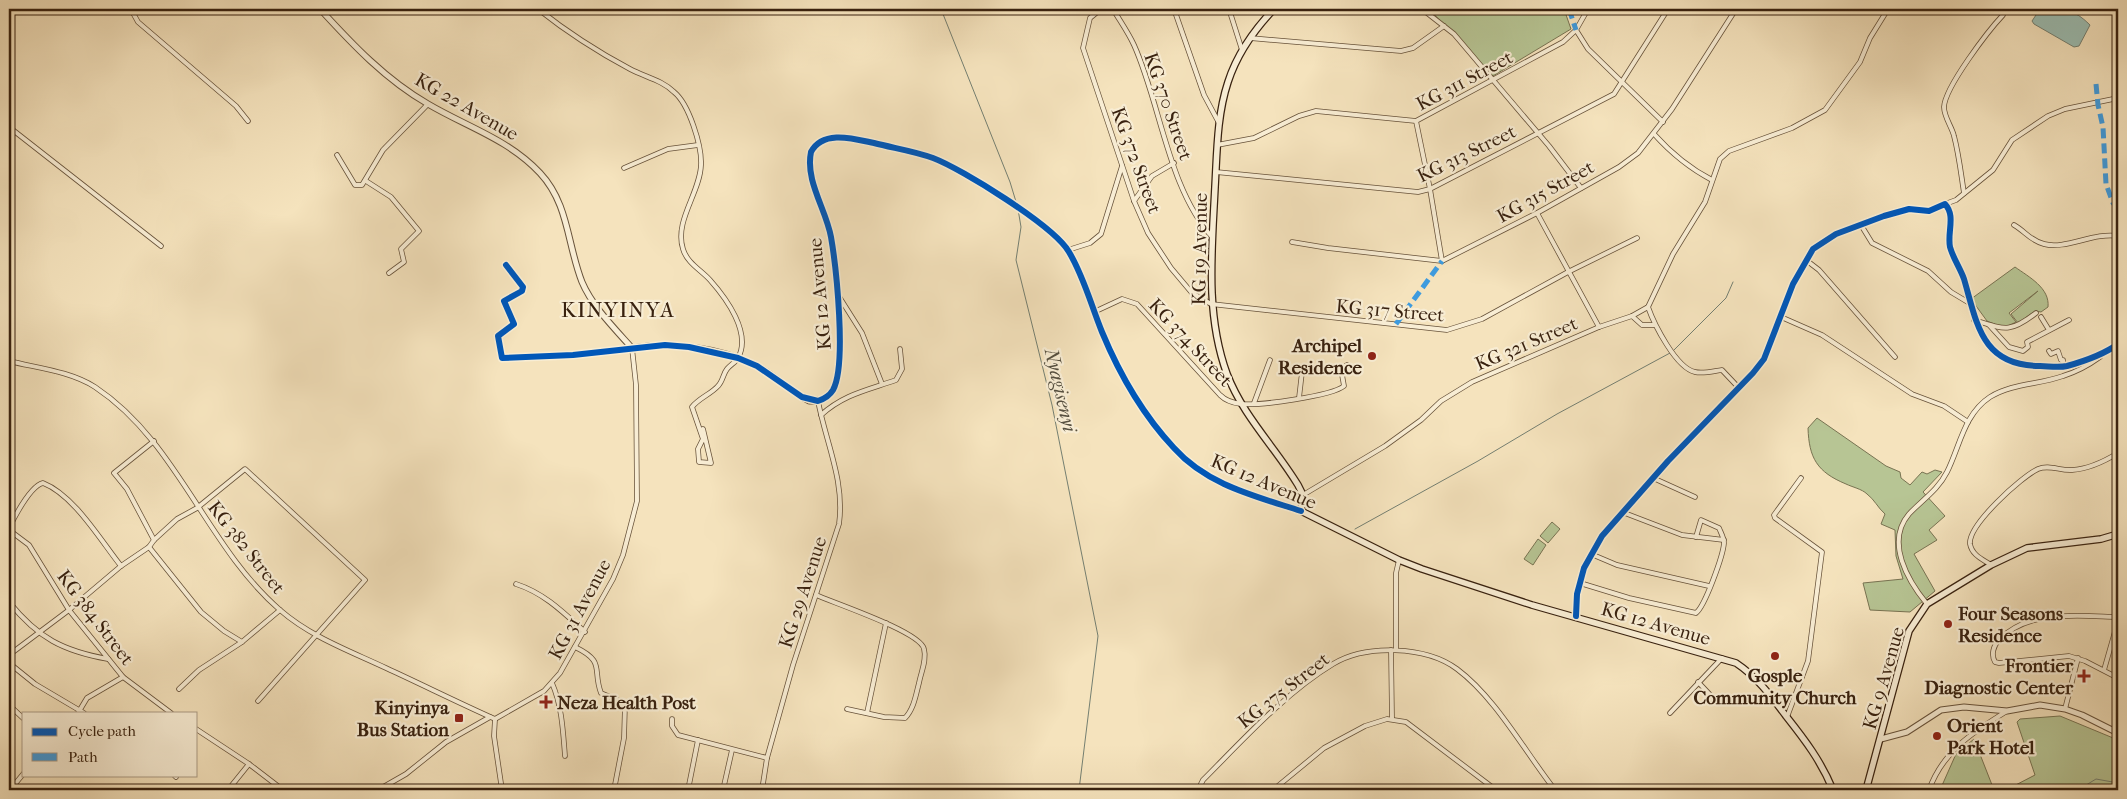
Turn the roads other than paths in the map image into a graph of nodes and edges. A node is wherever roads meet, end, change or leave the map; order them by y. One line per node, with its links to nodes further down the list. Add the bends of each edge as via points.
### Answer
1 (135, 9): 23 (street, via 133,14 138,22)
2 (320, 9): 22 (street, KG 22 Avenue, via 372,62)
3 (538, 9): 30 (street, via 603,54 675,92 688,114)
4 (1101, 9): 34 (street, KG 372 Street, via 1090,18 1083,48)
5 (1113, 9): 33 (street, KG 370 Street, via 1136,51)
6 (1174, 9): 26 (street, via 1204,95)
7 (1229, 9): 18 (street)
8 (1274, 9): 17 (main road, KG 19 Avenue)
9 (1422, 9): 15 (street)
10 (1588, 9): 16 (street, KG 311 Street)
11 (1668, 9): 20 (street, KG 313 Street)
12 (1736, 9): 25 (street, KG 315 Street)
13 (1888, 9): 37 (street, via 1860,62 1825,110 1792,128 1724,155)
14 (2001, 9): 41 (street, via 2003,16 1979,43 1957,76 1944,109 1954,135)
15 (1444, 26): 17 (street, via 1413,48 1400,51); 19 (street)
16 (1576, 30): 19 (street, KG 311 Street, via 1564,42); 20 (street, via 1588,49)
17 (1250, 38): 18 (main road, KG 19 Avenue)
18 (1242, 50): 26 (main road, KG 19 Avenue, via 1228,81)
19 (1491, 80): 24 (street, KG 311 Street); 28 (street)
20 (1622, 82): 25 (street); 28 (street, KG 313 Street, via 1606,100)
21 (2118, 98): 41 (street, via 2065,109 2048,116 2012,140 1993,170)
22 (428, 104): 38 (street, via 383,150); 74 (street, KG 22 Avenue, via 508,144 541,174 551,186 564,213 583,284)
23 (248, 120)
24 (1416, 121): 31 (street, KG 311 Street, via 1316,111 1254,138); 40 (street)
25 (1663, 122): 29 (street, KG 315 Street)
26 (1220, 124): 31 (main road, KG 19 Avenue)
27 (9, 127): 51 (street)
28 (1538, 133): 39 (street); 40 (street, KG 313 Street)
29 (1654, 134): 37 (street, via 1670,151); 39 (street, KG 315 Street, via 1628,160)
30 (698, 145): 35 (street, via 668,149); 79 (street, via 699,178 682,230 682,244 695,267 720,291 739,325 742,342)
31 (1217, 145): 36 (main road, KG 19 Avenue)
32 (337, 155): 38 (street, via 355,185)
33 (1174, 163): 42 (street, via 1152,176); 48 (street, KG 370 Street, via 1193,214)
34 (1122, 166): 42 (street, KG 372 Street); 52 (street, via 1101,234 1090,243)
35 (624, 168)
36 (1216, 172): 40 (street, KG 313 Street, via 1418,192); 48 (main road, KG 19 Avenue)
37 (1712, 180): 61 (street, via 1705,202 1673,254)
38 (366, 181): 57 (street, via 391,197 419,231 401,249 404,262)
39 (1580, 188): 44 (street, KG 315 Street)
40 (1430, 190): 54 (street)
41 (1964, 193): 43 (street)
42 (1134, 201): 59 (street, KG 372 Street, via 1148,233 1171,268 1192,294)
43 (1945, 204): 45 (street, via 1929,211 1909,209); 60 (street, via 1950,212 1950,248 1959,263)
44 (1537, 213): 54 (street, KG 315 Street); 56 (street)
45 (1861, 225): 53 (street, via 1836,234 1817,246); 60 (street, via 1872,243 1928,271 1951,292)
46 (2014, 225): 47 (street, via 2024,235 2045,245 2094,236)
47 (2118, 236)
48 (1212, 238): 59 (main road, KG 19 Avenue)
49 (1636, 238): 56 (street, KG 317 Street)
50 (1292, 242): 54 (street)
51 (161, 246)
52 (1068, 250): 58 (street, KG 12 Avenue, via 1054,234 956,169 932,158 840,137 822,141 814,148 809,164 831,236); 62 (street, KG 12 Avenue)
53 (1806, 260): 65 (street); 78 (street, via 1820,270)
54 (1442, 261)
55 (506, 265): 74 (street, via 523,288 504,301 514,324 498,336 502,358)
56 (1568, 272): 59 (street, KG 317 Street, via 1482,319 1447,330); 71 (street)
57 (389, 273)
58 (836, 293): 85 (street, via 862,333); 88 (street, KG 12 Avenue, via 839,365 833,390)
59 (1211, 304): 90 (main road, KG 19 Avenue, via 1219,349)
60 (1971, 304): 67 (street)
61 (1648, 307): 64 (street, KG 321 Street); 70 (street)
62 (1094, 312): 90 (street, KG 374 Street, via 1122,299 1137,304 1220,395 1227,401); 101 (street, KG 12 Avenue, via 1115,359 1143,408 1190,464 1222,484)
63 (2036, 313): 69 (street, via 2005,330)
64 (1632, 316): 70 (street, via 1642,325); 71 (street, KG 321 Street)
65 (1781, 317): 86 (street, via 1764,358); 92 (street, via 1822,335 1912,394 1944,406)
66 (2041, 317): 72 (street)
67 (1974, 320): 69 (street); 83 (street, via 1988,344 2010,361 2025,366)
68 (2069, 320): 72 (street)
69 (1989, 324): 72 (street, via 2009,346 2020,352 2028,347 2027,342)
70 (1655, 326): 86 (street, via 1681,364 1697,372 1722,370)
71 (1599, 327): 98 (street, KG 321 Street, via 1472,382 1441,401 1385,446)
72 (2049, 330)
73 (2118, 344): 77 (street)
74 (632, 348): 79 (street, via 689,346); 125 (street, KG 31 Avenue, via 636,385 637,501 620,563)
75 (900, 349): 85 (street, via 901,374 896,380)
76 (2049, 351): 83 (street, via 2051,354 2058,351)
77 (2100, 356): 83 (street); 92 (street, via 2062,377 1999,392 1982,402)
78 (1896, 357)
79 (738, 358): 88 (street, via 768,373 802,397); 93 (street, via 727,369 718,386 692,407 703,439 698,449 699,462 711,463)
80 (1270, 360): 89 (street)
81 (9, 361): 94 (street, KG 382 Street, via 68,375 94,386)
82 (1347, 365): 87 (street, via 1341,369 1344,384 1340,389)
83 (2064, 366)
84 (1317, 371): 87 (street, via 1302,372)
85 (882, 384): 91 (street, via 840,399)
86 (1739, 388): 96 (street)
87 (1298, 398): 89 (street)
88 (818, 401): 91 (street, KG 29 Avenue)
89 (1254, 403): 90 (street)
90 (1241, 404): 98 (main road, KG 19 Avenue)
91 (821, 415): 116 (street, KG 29 Avenue, via 838,476 841,507 834,545)
92 (1968, 422): 118 (street, via 1940,484 1910,514 1902,528 1903,566)
93 (703, 429)
94 (154, 441): 100 (street, KG 382 Street); 106 (street, via 114,473 127,489)
95 (2118, 453): 111 (street, via 2097,464 2073,470 2045,467 2031,473 2012,489 1971,533 1970,545 1974,553)
96 (1653, 478): 99 (street); 102 (street)
97 (1801, 478): 154 (street, via 1774,515 1822,552 1823,560 1808,661)
98 (1303, 495): 101 (main road)
99 (1695, 497)
100 (198, 508): 106 (street, via 177,519); 120 (street, KG 382 Street, via 246,574); 127 (street, via 245,469 365,580)
101 (1301, 511): 110 (main road, KG 12 Avenue)
102 (1622, 512): 105 (street, via 1682,535); 109 (street)
103 (9, 529): 112 (street, via 21,506 43,483 59,493 87,522); 119 (street, KG 384 Street, via 29,545)
104 (2118, 534): 111 (main road, KG 9 Avenue, via 2027,548)
105 (1696, 537): 107 (street); 107 (street, via 1701,520 1719,528)
106 (154, 540): 108 (street)
107 (1724, 540): 115 (street)
108 (149, 547): 112 (street); 128 (street, via 210,621)
109 (1591, 554): 113 (street); 115 (street, via 1617,565)
110 (1399, 560): 121 (main road, KG 12 Avenue, via 1532,605); 130 (street)
111 (1991, 565): 118 (main road, KG 9 Avenue)
112 (121, 566): 119 (street)
113 (1580, 583): 115 (street, via 1696,613); 121 (street)
114 (516, 584): 125 (street, via 542,595)
115 (1709, 586)
116 (816, 595): 124 (street); 164 (street, KG 29 Avenue)
117 (9, 602): 126 (street)
118 (1927, 604): 160 (main road, KG 9 Avenue, via 1909,631)
119 (70, 610): 126 (street); 134 (street, KG 384 Street)
120 (280, 610): 127 (street, KG 382 Street); 128 (street)
121 (1576, 616): 132 (main road, KG 12 Avenue)
122 (2118, 617): 133 (street, via 2070,616 2025,623 2013,628 1997,642 1993,655 1995,662 2059,656)
123 (2118, 621): 136 (street)
124 (886, 623): 150 (street); 150 (street, via 920,641 925,658 913,705 905,718)
125 (585, 632): 129 (street, KG 31 Avenue)
126 (37, 633): 131 (street); 134 (street, via 70,650)
127 (316, 634): 143 (street); 153 (street, KG 382 Street)
128 (242, 642): 141 (street, via 199,670)
129 (576, 647): 140 (street, KG 31 Avenue); 172 (street, via 596,663 602,693 624,706 624,738)
130 (1394, 650): 156 (street); 176 (street, KG 375 Street, via 1361,654 1334,664 1256,726 1203,780); 179 (street, KG 375 Street, via 1431,656 1457,669 1501,717)
131 (9, 656)
132 (1722, 658): 139 (street); 154 (main road, KG 12 Avenue, via 1749,672)
133 (2078, 658): 136 (street); 146 (street)
134 (108, 659): 137 (street, KG 384 Street)
135 (9, 663): 147 (street, via 34,684)
136 (2104, 670): 138 (street)
137 (123, 677): 147 (street, via 87,698); 149 (street, KG 384 Street)
138 (2118, 678)
139 (1698, 682): 142 (street); 151 (street)
140 (552, 683): 157 (street, KG 31 Avenue); 163 (street, via 558,698)
141 (179, 689)
142 (1715, 700)
143 (258, 701)
144 (9, 705): 152 (street)
145 (847, 709): 150 (street)
146 (2065, 709): 148 (street, via 2040,705); 159 (street)
147 (79, 710)
148 (2007, 711): 160 (street, via 1946,708 1906,732); 182 (street, via 1956,746)
149 (170, 712)
150 (867, 713)
151 (1670, 713)
152 (22, 717)
153 (490, 717): 157 (street, KG 382 Street); 170 (street, via 446,742 406,774)
154 (1787, 717): 180 (main road, KG 12 Avenue, via 1816,754)
155 (672, 719): 161 (street, via 678,735)
156 (1392, 719): 177 (street, via 1365,726 1324,748); 178 (street, via 1406,722)
157 (495, 720): 171 (street, via 494,736)
158 (198, 730): 165 (street)
159 (2118, 733)
160 (1881, 739): 181 (main road, KG 9 Avenue)
161 (698, 740): 162 (street); 173 (street)
162 (732, 750): 164 (street); 174 (street)
163 (565, 756)
164 (767, 758): 175 (street, KG 29 Avenue)
165 (249, 764): 168 (street); 169 (street)
166 (22, 775): 167 (street)
167 (10, 790)
168 (228, 790)
169 (283, 790)
170 (378, 790)
171 (502, 790)
172 (614, 790)
173 (688, 790)
174 (723, 790)
175 (762, 790)
176 (1198, 790)
177 (1273, 790)
178 (1496, 790)
179 (1555, 790)
180 (1833, 790)
181 (1866, 790)
182 (1928, 790)

